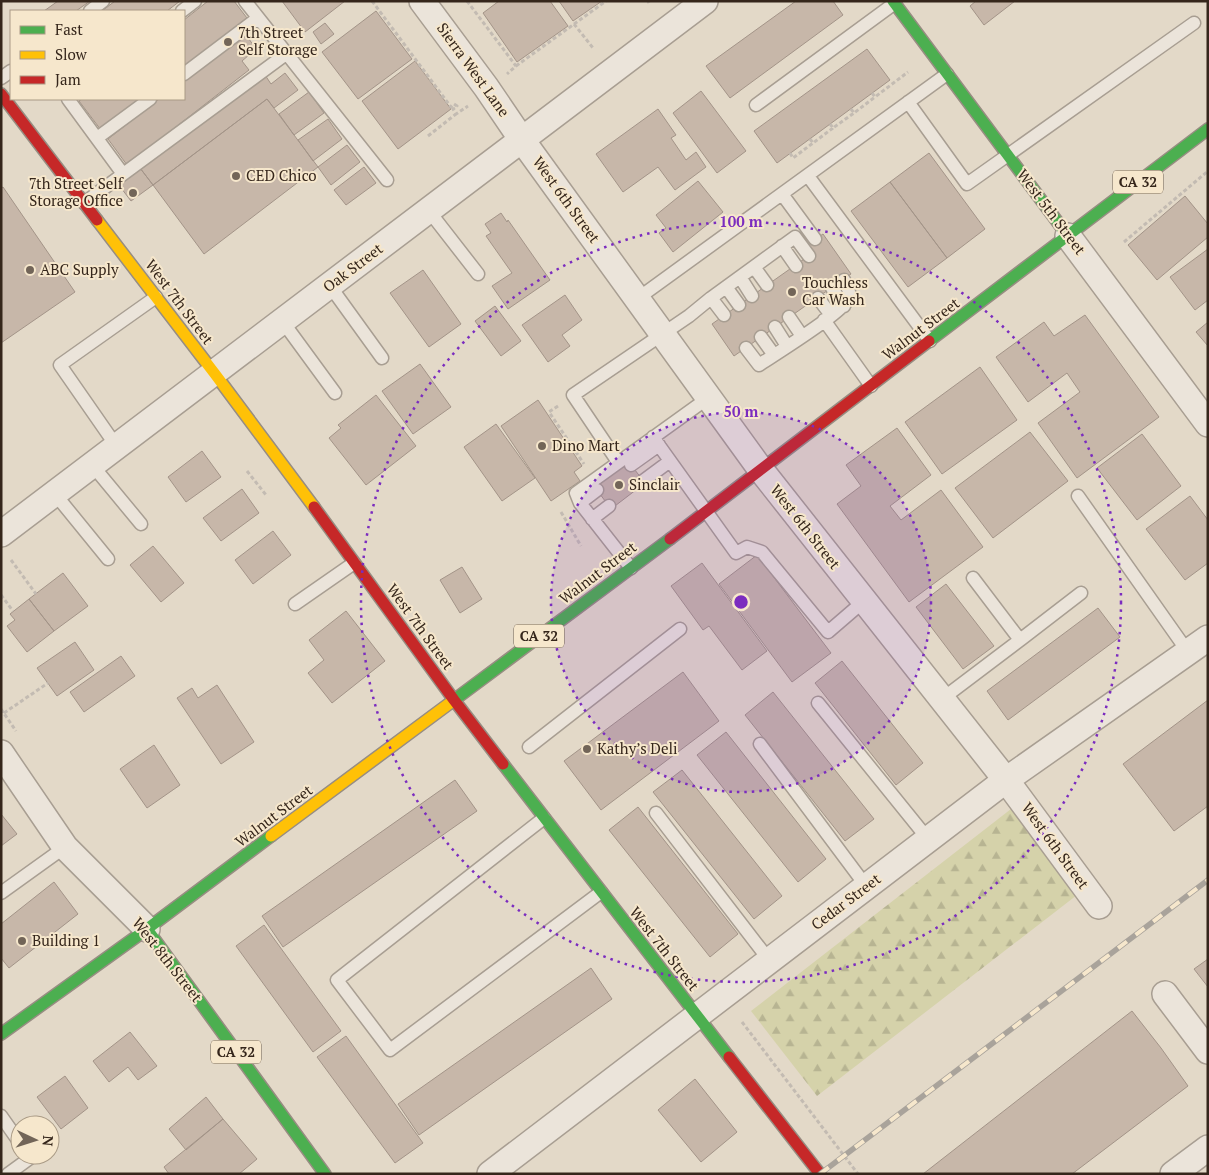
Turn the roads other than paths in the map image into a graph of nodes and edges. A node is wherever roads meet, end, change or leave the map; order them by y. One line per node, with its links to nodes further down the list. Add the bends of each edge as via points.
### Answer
1 (103, 1): 7 (lane)
2 (195, 1): 8 (lane)
3 (245, 1): 9 (lane)
4 (422, 1): 21 (street, Sierra West Lane)
5 (702, 2): 21 (street, Oak Street)
6 (894, 2): 13 (main road, West 5th Street); 18 (lane)
7 (91, 10)
8 (183, 10)
9 (258, 18): 11 (lane); 12 (lane)
10 (1194, 23): 22 (lane)
11 (286, 54): 23 (lane); 25 (lane)
12 (185, 73)
13 (947, 74): 17 (lane); 22 (main road, West 5th Street)
14 (1, 94): 27 (main road, West 7th Street)
15 (69, 100): 20 (lane)
16 (149, 100): 20 (lane)
17 (908, 102): 22 (lane, via 968,184); 24 (lane)
18 (756, 105)
19 (1208, 129): 29 (main road, Walnut Street / CA 32)
20 (98, 138): 23 (lane)
21 (522, 140): 28 (street, Oak Street); 46 (street, West 6th Street)
22 (1008, 155): 29 (main road, West 5th Street)
23 (123, 174): 27 (lane)
24 (808, 176): 26 (lane); 57 (lane)
25 (387, 180)
26 (782, 194): 30 (lane); 46 (lane)
27 (84, 203): 43 (main road, West 7th Street)
28 (429, 211): 35 (lane); 39 (street, Oak Street)
29 (1068, 236): 57 (main road, Walnut Street / CA 32); 66 (street, West 5th Street)
30 (815, 240)
31 (782, 246): 32 (lane, via 796,237); 33 (lane); 34 (lane)
32 (809, 256)
33 (796, 266)
34 (754, 267): 36 (lane); 38 (lane)
35 (478, 274)
36 (740, 277): 40 (lane); 42 (lane)
37 (844, 280): 48 (lane, via 849,297)
38 (767, 285)
39 (330, 286): 52 (street, Oak Street); 61 (lane)
40 (726, 287): 44 (lane); 47 (lane)
41 (832, 288): 48 (lane)
42 (752, 296)
43 (156, 297): 62 (main road, West 7th Street); 68 (lane, via 60,365)
44 (711, 298): 49 (lane); 54 (lane)
45 (818, 298): 51 (lane)
46 (637, 299): 54 (street, West 6th Street)
47 (739, 305)
48 (844, 306): 51 (lane)
49 (724, 315)
50 (789, 317): 55 (lane)
51 (827, 318): 55 (lane); 63 (lane)
52 (283, 322): 62 (street, Oak Street); 64 (lane)
53 (775, 328): 58 (lane)
54 (662, 334): 65 (street, West 6th Street); 70 (lane, via 572,395)
55 (802, 336): 58 (lane)
56 (761, 337): 60 (lane)
57 (930, 341): 63 (main road, Walnut Street / CA 32)
58 (787, 346): 60 (lane)
59 (746, 348): 60 (lane, via 758,366)
60 (774, 355)
61 (382, 358)
62 (215, 374): 68 (street, Oak Street); 85 (main road, West 7th Street)
63 (871, 386): 73 (main road, Walnut Street / CA 32)
64 (335, 393)
65 (708, 398): 67 (lane); 73 (street, West 6th Street)
66 (1208, 424)
67 (656, 441): 69 (lane); 70 (lane); 71 (lane)
68 (117, 447): 72 (street, Oak Street)
69 (670, 461): 74 (lane); 80 (lane)
70 (618, 462): 78 (lane, via 576,494)
71 (631, 465)
72 (93, 466): 76 (street, Oak Street); 82 (lane)
73 (760, 470): 80 (main road, Walnut Street / CA 32); 89 (street, West 6th Street)
74 (643, 481)
75 (597, 490): 78 (lane)
76 (55, 494): 83 (street, Oak Street); 84 (lane)
77 (1078, 496): 93 (lane)
78 (580, 503): 81 (lane)
79 (609, 506): 81 (lane)
80 (705, 512): 86 (main road, Walnut Street / CA 32); 89 (lane, via 736,553 747,547 762,552 828,632)
81 (592, 519): 86 (lane)
82 (141, 524)
83 (1, 534)
84 (108, 559)
85 (354, 563): 90 (lane); 95 (main road, West 7th Street)
86 (631, 568): 95 (main road, Walnut Street / CA 32)
87 (973, 578): 92 (lane)
88 (1081, 593): 92 (lane)
89 (864, 601): 94 (street, West 6th Street)
90 (295, 604)
91 (680, 629): 98 (lane)
92 (1020, 640): 94 (lane)
93 (1198, 645): 100 (street, Cedar Street)
94 (942, 699): 100 (street, West 6th Street)
95 (454, 700): 102 (main road, West 7th Street); 109 (main road, Walnut Street / CA 32)
96 (818, 703): 103 (lane)
97 (760, 744): 105 (lane)
98 (529, 746)
99 (1, 753): 104 (street, West 8th Street)
100 (1006, 780): 103 (street, Cedar Street); 108 (street, West 6th Street)
101 (656, 812): 110 (lane)
102 (544, 818): 107 (main road, West 7th Street); 107 (lane, via 337,980 390,1050)
103 (928, 839): 105 (street, Cedar Street)
104 (65, 847): 106 (lane); 109 (street, West 8th Street)
105 (866, 886): 110 (street, Cedar Street)
106 (1, 892)
107 (601, 892): 112 (main road, West 7th Street)
108 (1099, 906)
109 (147, 929): 113 (main road, Walnut Street / CA 32); 120 (main road, West 8th Street / CA 32)
110 (770, 960): 112 (street, Cedar Street)
111 (1165, 994): 114 (street)
112 (696, 1016): 121 (street, Cedar Street); 122 (main road, West 7th Street)
113 (1, 1034)
114 (1208, 1051)
115 (1, 1116): 116 (lane)
116 (10, 1129)
117 (1208, 1148): 123 (street)
118 (20, 1165): 119 (lane)
119 (8, 1174)
120 (324, 1174)
121 (490, 1174)
122 (820, 1174)
123 (1173, 1174)

